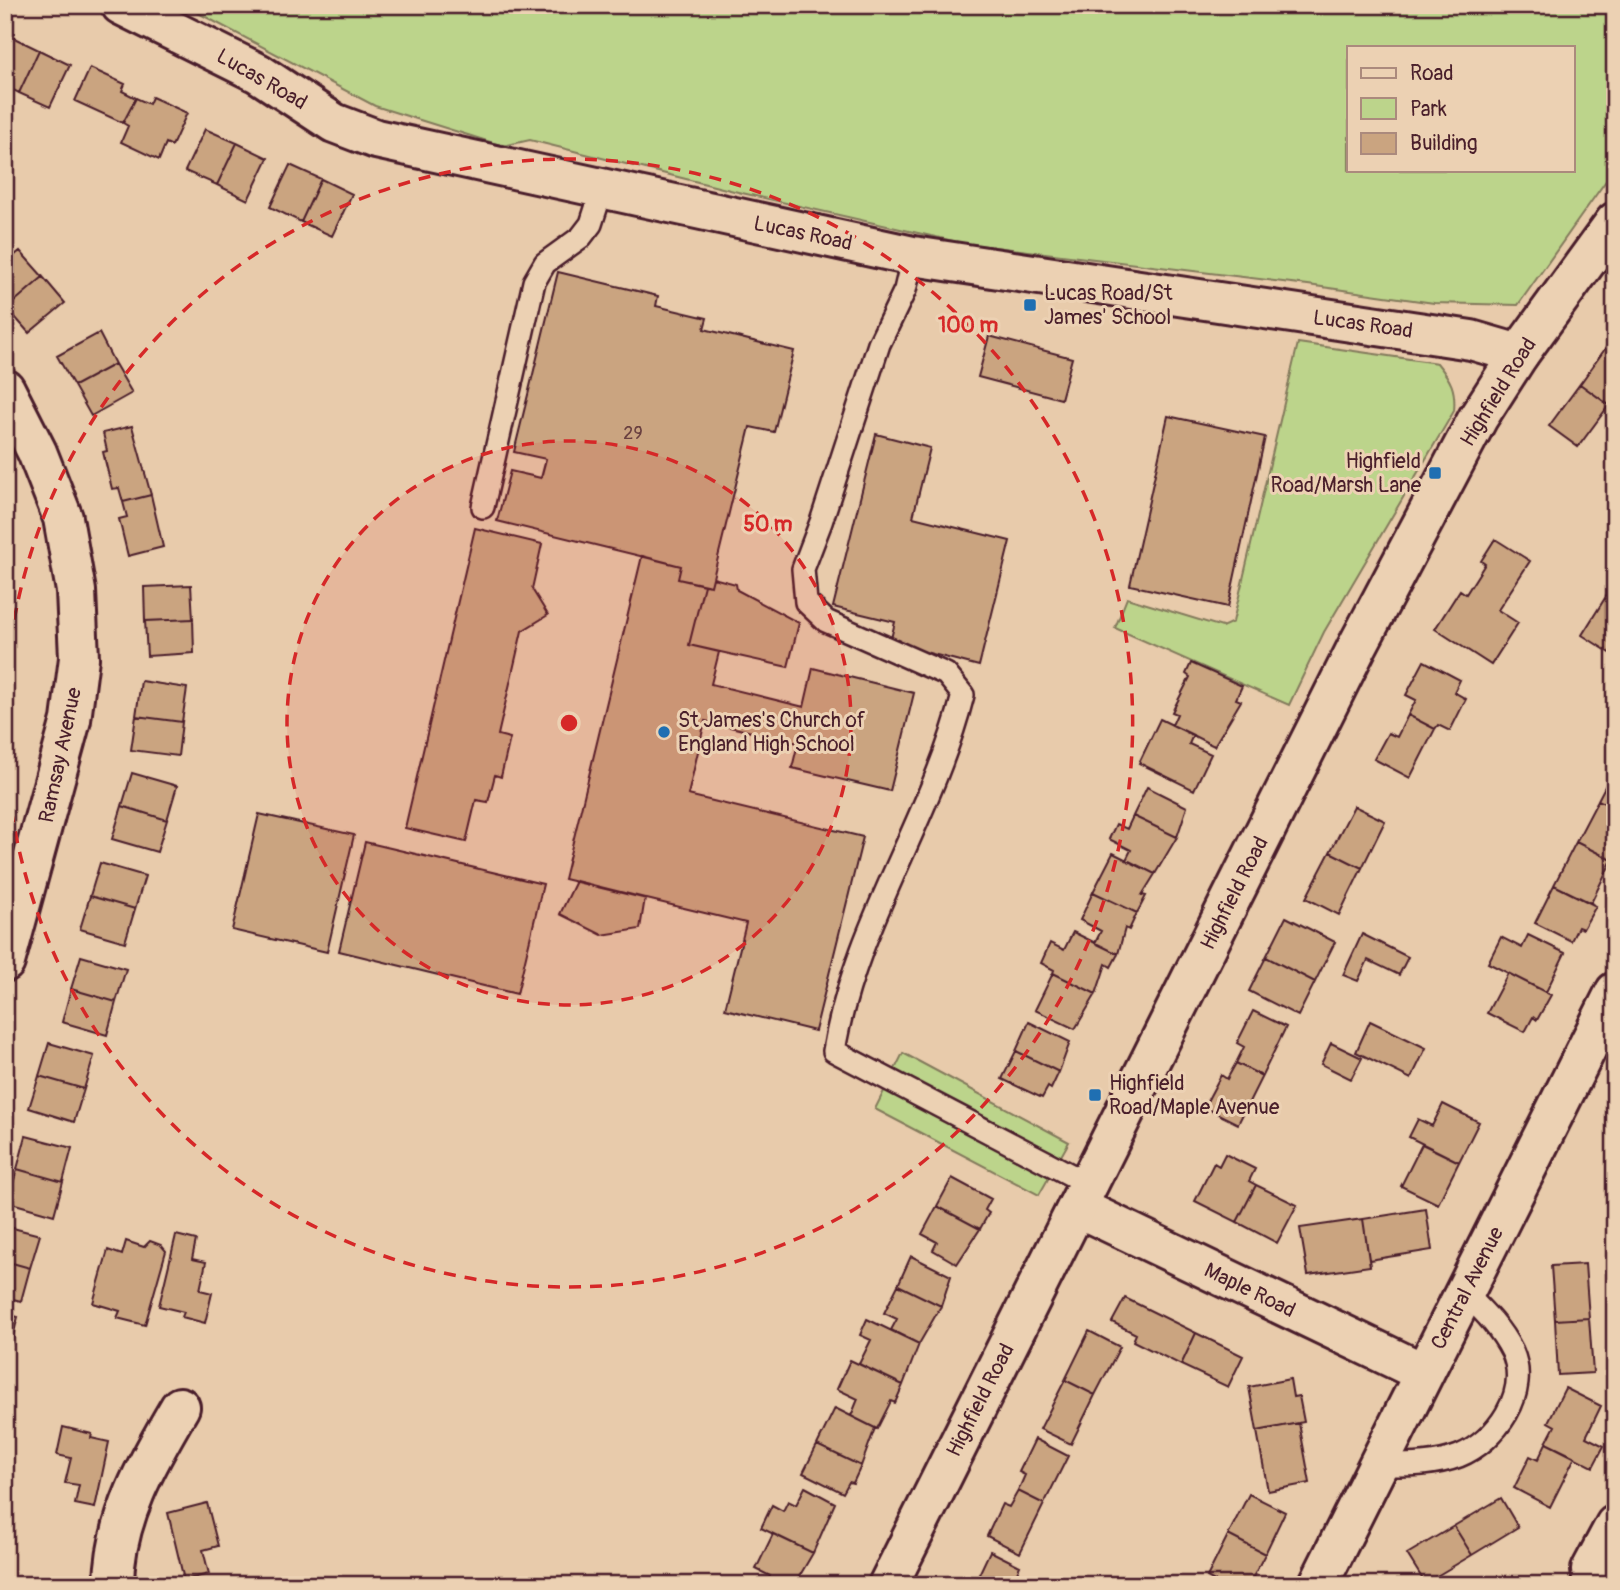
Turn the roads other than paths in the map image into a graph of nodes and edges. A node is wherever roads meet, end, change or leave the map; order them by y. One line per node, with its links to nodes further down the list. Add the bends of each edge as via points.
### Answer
1 (121, 5): 2 (street, Lucas Road, via 258,73 334,123 376,139)
2 (602, 190): 4 (street, Lucas Road); 7 (lane, via 581,237 545,264 534,282)
3 (1615, 222): 5 (street, Highfield Road)
4 (913, 256): 5 (street, Lucas Road, via 1471,340); 10 (lane, via 905,290 878,344 803,569 806,602 826,621 946,674 963,695 934,786 868,937 840,1015 834,1051)
5 (1519, 354): 10 (street, Highfield Road, via 1478,418 1358,645)
6 (5, 388): 8 (street, Ramsay Avenue, via 63,519 76,591 79,658 71,720)
7 (483, 507)
8 (5, 962)
9 (1611, 1008): 11 (street, Central Avenue)
10 (1082, 1195): 12 (street, Maple Road); 17 (street, Highfield Road)
11 (1465, 1293): 12 (street, Central Avenue); 14 (lane, via 1497,1324 1514,1354 1517,1384 1506,1415 1485,1443 1457,1457 1426,1464)
12 (1424, 1373): 14 (street, Central Avenue)
13 (180, 1407): 16 (street, via 132,1497)
14 (1378, 1465): 18 (street, Central Avenue)
15 (1615, 1525): 19 (street, via 1591,1570)
16 (114, 1585)
17 (888, 1585)
18 (1318, 1585)
19 (1593, 1585)

